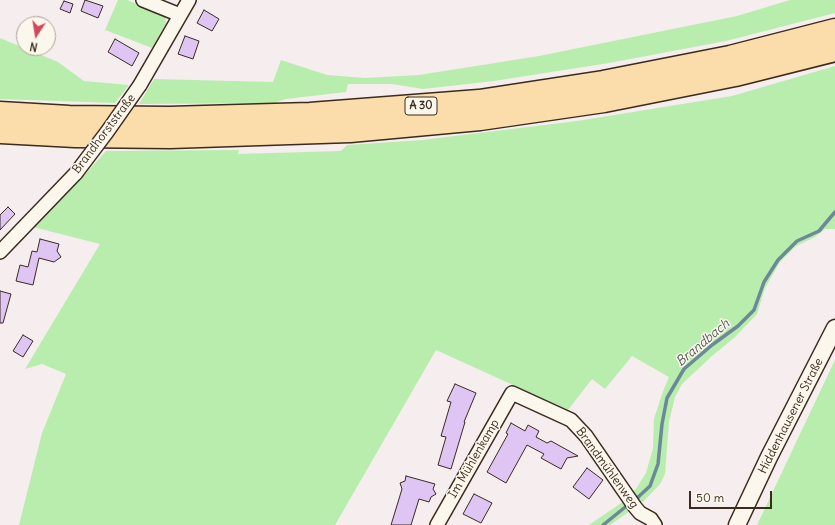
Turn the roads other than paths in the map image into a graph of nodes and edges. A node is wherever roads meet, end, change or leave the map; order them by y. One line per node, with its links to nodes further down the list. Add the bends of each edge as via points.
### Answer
1 (143, 0): 3 (street)
2 (189, 0): 3 (street, Brandhorststraße)
3 (180, 15): 8 (street, Brandhorststraße, bridge, via 140,85 76,173)
4 (835, 30): 6 (highway, A 30, via 723,58 603,82 479,101 310,114 200,117 69,117)
5 (835, 50): 7 (highway, A 30, via 735,75 604,101 480,119 350,130 170,137)
6 (0, 113)
7 (0, 132)
8 (0, 252)
9 (835, 328): 13 (street, Hiddenhausener Straße)
10 (512, 394): 11 (street, Im Mühlenkamp); 12 (street, Brandmühlenweg, via 571,420 586,436 640,513)
11 (437, 525)
12 (656, 525)
13 (737, 525)

